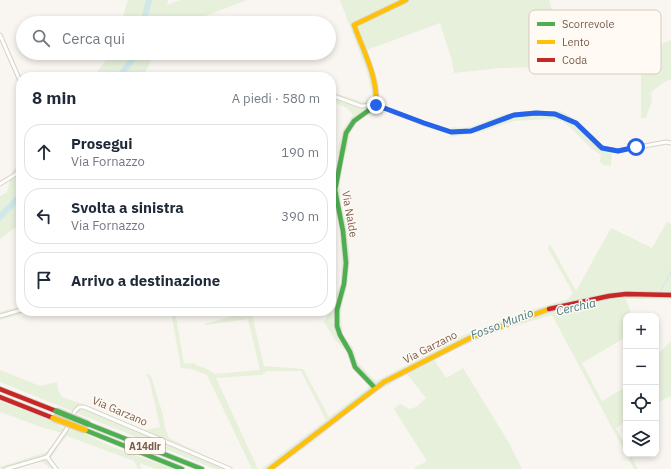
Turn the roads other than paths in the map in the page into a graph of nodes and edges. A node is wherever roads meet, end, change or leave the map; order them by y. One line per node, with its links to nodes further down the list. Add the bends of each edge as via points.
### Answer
1 (406, 0): 5 (main road, via 354,25 370,70 377,98)
2 (0, 35): 3 (street)
3 (16, 72)
4 (336, 97): 5 (street, via 361,106)
5 (376, 105): 6 (street, via 451,132 471,131 514,115 536,113 555,114 576,123 602,148 618,151); 9 (main road, Via Nalde, via 354,121 346,133)
6 (671, 143)
7 (16, 174): 8 (street)
8 (0, 184)
9 (336, 184)
10 (336, 195): 14 (main road, Via Nalde, via 344,231 346,263 337,310 337,326 355,367)
11 (671, 295): 14 (main road, Via Garzano, via 609,296 546,310 470,338)
12 (16, 311): 13 (street)
13 (0, 316)
14 (375, 388): 23 (main road, Via Garzano)
15 (0, 389): 21 (main road, A14dir, bridge)
16 (0, 397): 20 (main road, A14dir, bridge)
17 (47, 457): 18 (street); 19 (street); 22 (street, Via Garzano, via 66,430 75,411 79,407 84,407)
18 (6, 469)
19 (56, 469)
20 (182, 469)
21 (202, 469)
22 (230, 469)
23 (270, 469)

